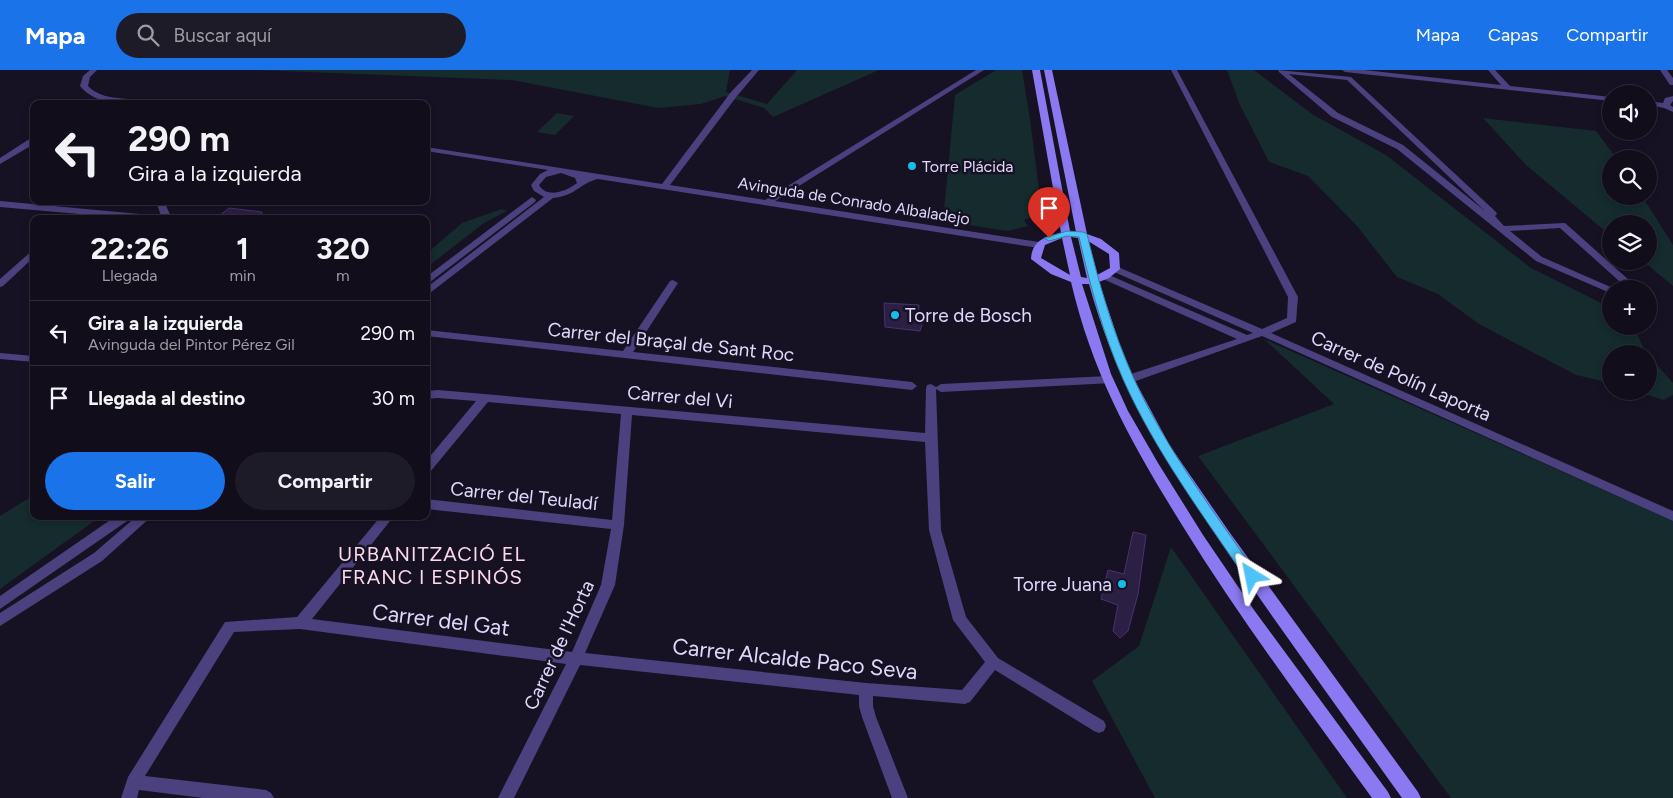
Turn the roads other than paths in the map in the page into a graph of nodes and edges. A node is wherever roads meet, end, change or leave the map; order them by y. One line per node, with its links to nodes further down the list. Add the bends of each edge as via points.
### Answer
1 (94, 70): 14 (street, via 87,76 84,86)
2 (756, 70): 28 (street)
3 (981, 70): 30 (street)
4 (1036, 70): 35 (main road)
5 (1048, 70): 36 (main road)
6 (1174, 70): 49 (street, via 1293,297 1292,320)
7 (1345, 70): 11 (street)
8 (1384, 70): 11 (street)
9 (1491, 70): 13 (street)
10 (1663, 70): 12 (street)
11 (1393, 75): 13 (street)
12 (1673, 83)
13 (1508, 88): 15 (street)
14 (98, 97): 17 (street); 18 (street)
15 (1602, 98)
16 (1673, 98): 19 (street, via 1668,100)
17 (94, 100)
18 (116, 100)
19 (1669, 108)
20 (30, 143): 22 (street)
21 (430, 150): 23 (street, Avinguda de Conrado Albaladejo)
22 (0, 162)
23 (540, 167): 24 (street, Avinguda de Conrado Albaladejo); 26 (street)
24 (569, 172): 25 (street, Avinguda de Conrado Albaladejo); 26 (street, via 553,172); 27 (street, via 580,177)
25 (596, 176): 27 (street, Avinguda de Conrado Albaladejo); 28 (street, Avinguda de Conrado Albaladejo)
26 (540, 178): 29 (street, via 534,185)
27 (580, 182): 29 (street, Avinguda de Conrado Albaladejo, via 573,190)
28 (664, 187): 30 (street, Avinguda de Conrado Albaladejo)
29 (546, 194): 40 (street); 47 (street)
30 (766, 203): 37 (street, Avinguda de Conrado Albaladejo)
31 (0, 204): 32 (street)
32 (79, 210): 33 (street); 34 (street)
33 (74, 215)
34 (134, 215)
35 (1067, 234): 36 (main road); 37 (main road, via 1049,238); 42 (main road)
36 (1083, 234): 39 (main road, via 1114,253); 41 (main road)
37 (1039, 245): 42 (main road, via 1036,259 1060,275)
38 (30, 256): 45 (street)
39 (1115, 269): 41 (main road); 49 (street, Carrer de Polín Laporta)
40 (430, 279)
41 (1100, 279): 42 (main road); 50 (street); 54 (main road, via 1111,334)
42 (1076, 280): 55 (main road, via 1098,357)
43 (1624, 280): 46 (street, via 1562,225 1502,229 1490,216 1493,214 1349,78 1281,71 1335,115 1400,147 1539,259)
44 (674, 283): 51 (street)
45 (0, 284)
46 (1602, 286)
47 (430, 290)
48 (430, 333): 51 (street, Carrer del Braçal de Sant Roc)
49 (1263, 333): 50 (street); 63 (street, Carrer de Polín Laporta)
50 (1247, 338): 54 (street)
51 (626, 355): 56 (street, Carrer del Braçal de Sant Roc)
52 (0, 356): 53 (street)
53 (30, 359)
54 (1128, 379): 81 (main road, via 1198,499)
55 (1108, 380): 60 (street, via 936,388); 80 (main road, via 1138,440 1224,579)
56 (912, 386)
57 (430, 395): 58 (street, Carrer del Vi)
58 (485, 398): 59 (street, Carrer del Vi); 61 (street)
59 (627, 410): 60 (street, Carrer del Vi); 67 (street, Carrer de l'Horta)
60 (931, 438): 72 (street, via 935,530 960,620)
61 (430, 464)
62 (430, 504): 67 (street, Carrer del Teuladí)
63 (1673, 516)
64 (120, 520): 68 (street)
65 (141, 520): 69 (street, via 98,557)
66 (385, 520): 70 (street)
67 (618, 525): 71 (street, Carrer de l'Horta, via 608,585)
68 (0, 603)
69 (0, 620)
70 (300, 623): 71 (street, Carrer del Gat); 75 (street, Carrer del Gat, via 230,626)
71 (576, 659): 73 (street, Carrer Alcalde Paco Seva); 78 (street, Carrer de l'Horta)
72 (993, 662): 73 (street, Carrer Alcalde Paco Seva, via 964,698); 74 (street)
73 (866, 689): 79 (street, via 869,717)
74 (1100, 726)
75 (133, 782): 76 (street); 77 (street)
76 (129, 798)
77 (266, 798)
78 (506, 798)
79 (900, 798)
80 (1382, 798)
81 (1412, 798)

